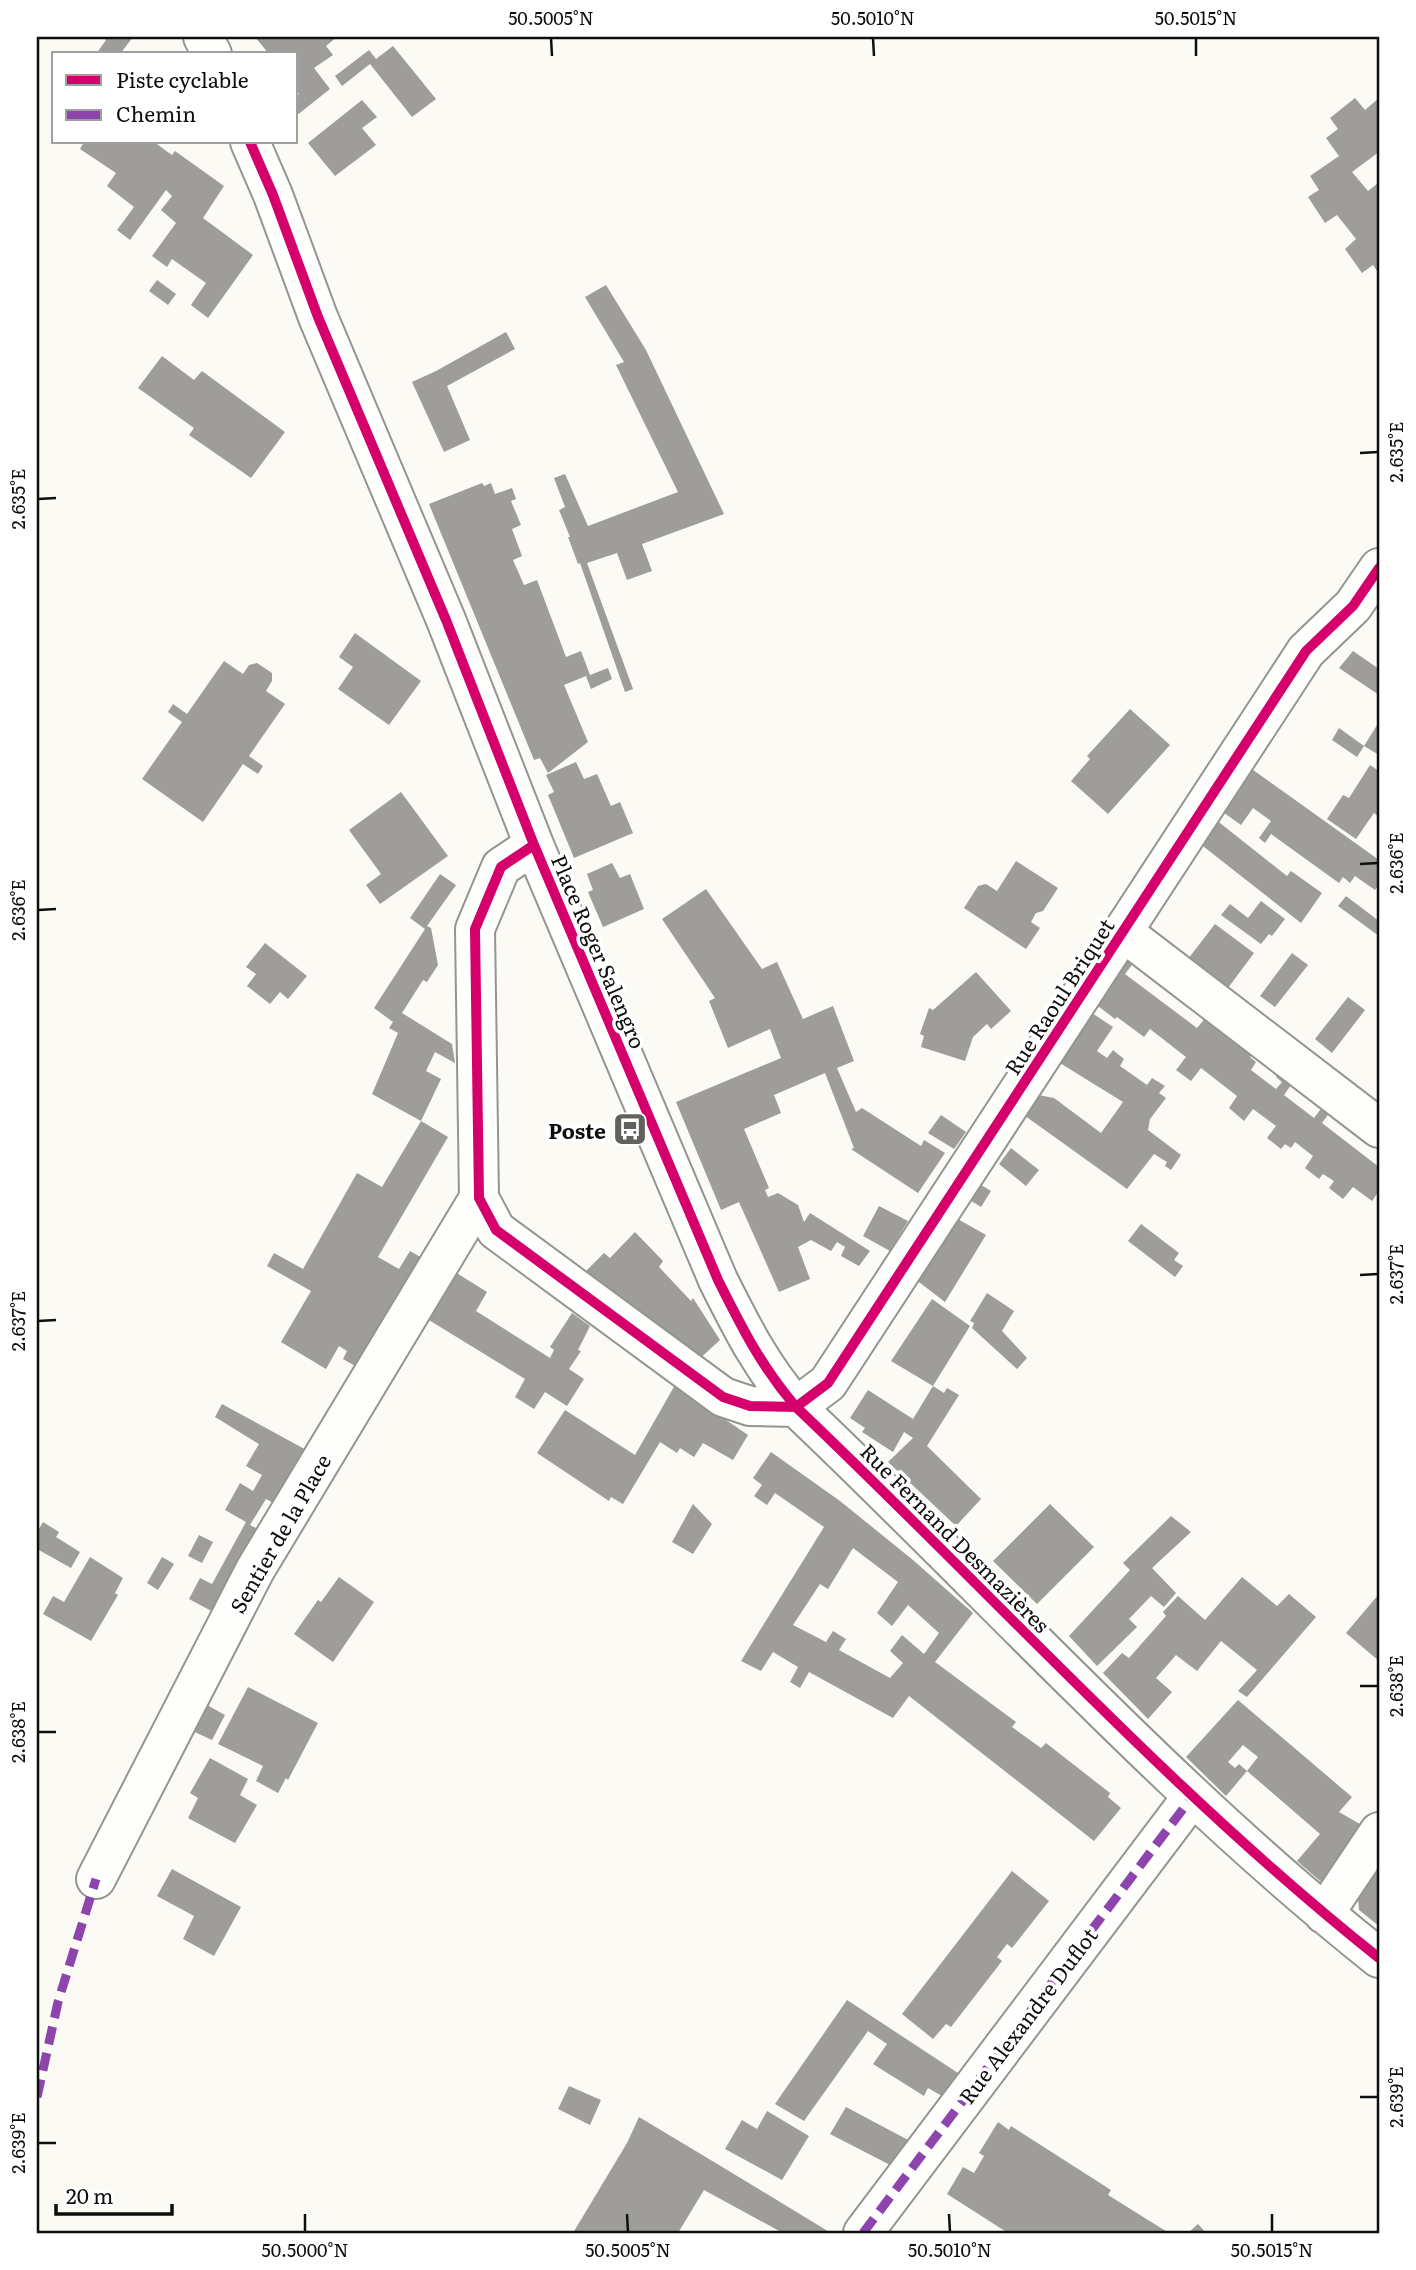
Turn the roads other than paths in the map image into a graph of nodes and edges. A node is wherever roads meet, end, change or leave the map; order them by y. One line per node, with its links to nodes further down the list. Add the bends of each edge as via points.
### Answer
1 (251, 144): 4 (street)
2 (1379, 568): 3 (street, Rue Raoul Briquet)
3 (1366, 615): 5 (street, Rue Raoul Briquet, via 1306,651)
4 (534, 845): 7 (street, Place Roger Salengro, via 501,867 475,929); 8 (street, Place Roger Salengro, via 718,1280 747,1340)
5 (1123, 933): 6 (street); 8 (street, Rue Raoul Briquet, via 828,1383)
6 (1379, 1128)
7 (480, 1198): 8 (street, via 496,1230 723,1397 750,1406); 11 (street, Sentier de la Place, via 254,1570)
8 (796, 1407): 9 (street, Rue Fernand Desmazières)
9 (1192, 1797): 12 (street, Rue Fernand Desmazières); 14 (street, Rue Alexandre Duflot)
10 (1379, 1832): 12 (street)
11 (96, 1879)
12 (1324, 1914): 13 (street, Rue Fernand Desmazières)
13 (1379, 1958)
14 (863, 2233)

